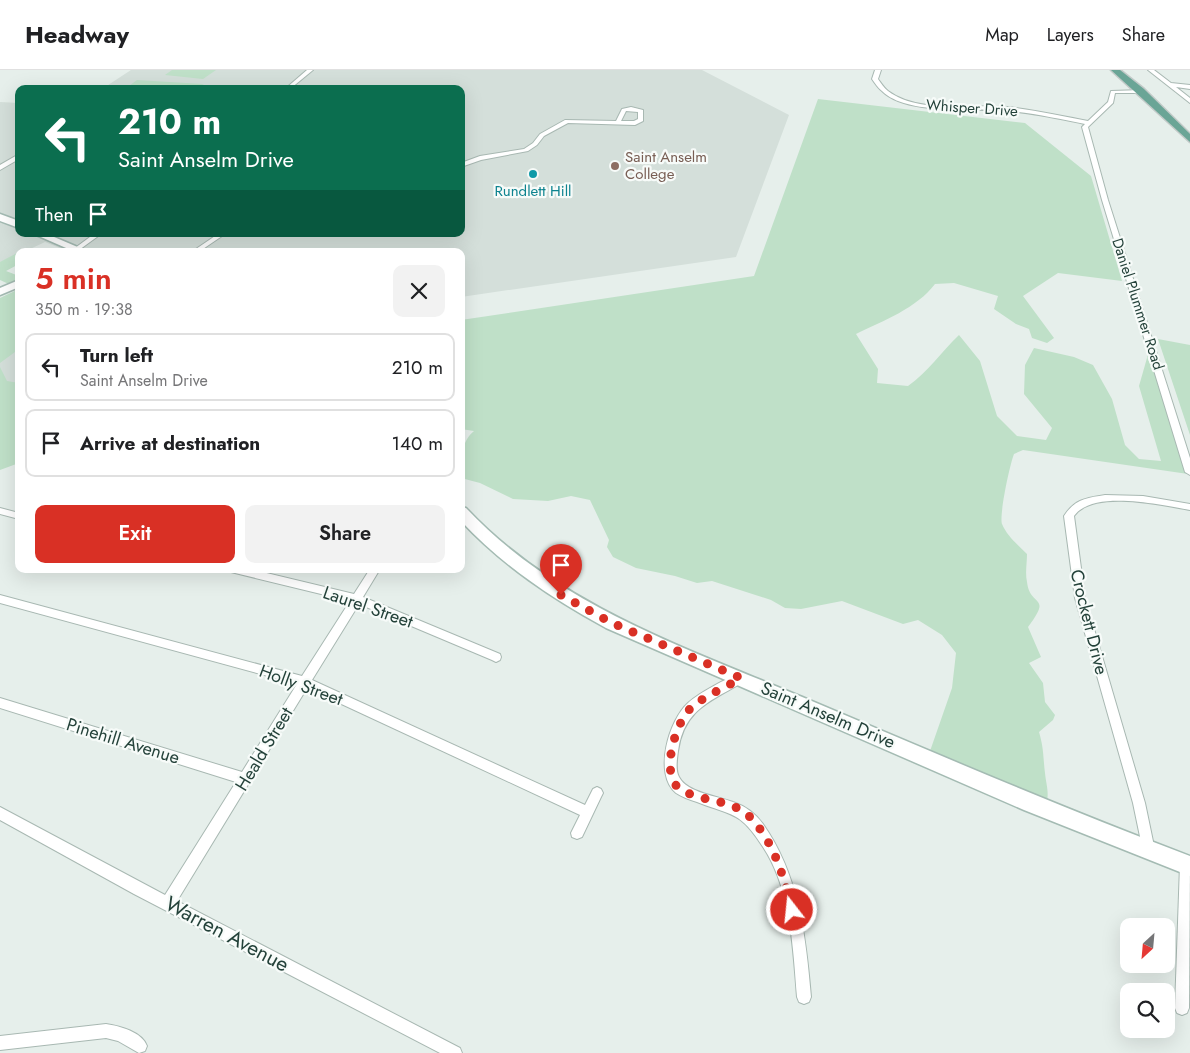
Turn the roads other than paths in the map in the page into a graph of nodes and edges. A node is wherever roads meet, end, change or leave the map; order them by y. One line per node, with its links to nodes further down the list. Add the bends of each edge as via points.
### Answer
1 (310, 70): 5 (street)
2 (878, 70): 11 (street, Whisper Drive, via 874,77 879,86 916,104 1011,109)
3 (1115, 70): 8 (main road)
4 (1151, 70): 6 (street)
5 (292, 85)
6 (1171, 85): 7 (street); 9 (street)
7 (1190, 87)
8 (1141, 92): 11 (street, via 1113,92 1111,102); 12 (main road)
9 (1190, 101)
10 (618, 122): 15 (street, via 567,121 542,135 526,150)
11 (1087, 123): 27 (street, Daniel Plummer Road, via 1085,127 1105,200)
12 (1190, 139)
13 (15, 159): 16 (street)
14 (15, 163): 16 (street)
15 (465, 164)
16 (1, 168)
17 (0, 217): 18 (street)
18 (15, 223)
19 (45, 237): 22 (street)
20 (94, 237): 23 (street)
21 (217, 237): 24 (street)
22 (71, 248)
23 (82, 248)
24 (201, 248)
25 (15, 285): 26 (street)
26 (0, 292)
27 (1190, 472)
28 (1190, 507): 45 (street, Crockett Drive, via 1094,498 1078,503 1069,516 1080,598)
29 (0, 511): 30 (street)
30 (15, 515)
31 (465, 516): 37 (street, Saint Anselm Drive, via 518,563 580,606)
32 (251, 573): 35 (street, Laurel Street)
33 (373, 573): 35 (street, Heald Street)
34 (0, 599): 38 (street, Holly Street)
35 (357, 600): 36 (street, Laurel Street); 38 (street, Heald Street)
36 (496, 657)
37 (741, 678): 45 (street, Saint Anselm Drive, via 1010,795); 48 (street, via 686,712 676,735 670,771 679,788 741,810 767,839 795,921)
38 (306, 682): 40 (street, Heald Street); 42 (street, Holly Street)
39 (0, 703): 40 (street, Pinehill Avenue)
40 (246, 779): 47 (street, Heald Street)
41 (597, 793): 42 (street)
42 (588, 812): 44 (street)
43 (0, 813): 47 (street, Warren Avenue)
44 (577, 833)
45 (1150, 851): 46 (street, Saint Anselm Drive)
46 (1188, 865): 49 (street)
47 (168, 903): 52 (street, Warren Avenue)
48 (804, 997)
49 (1182, 1008)
50 (0, 1043): 51 (street, via 106,1031 121,1034)
51 (140, 1046)
52 (455, 1053)

